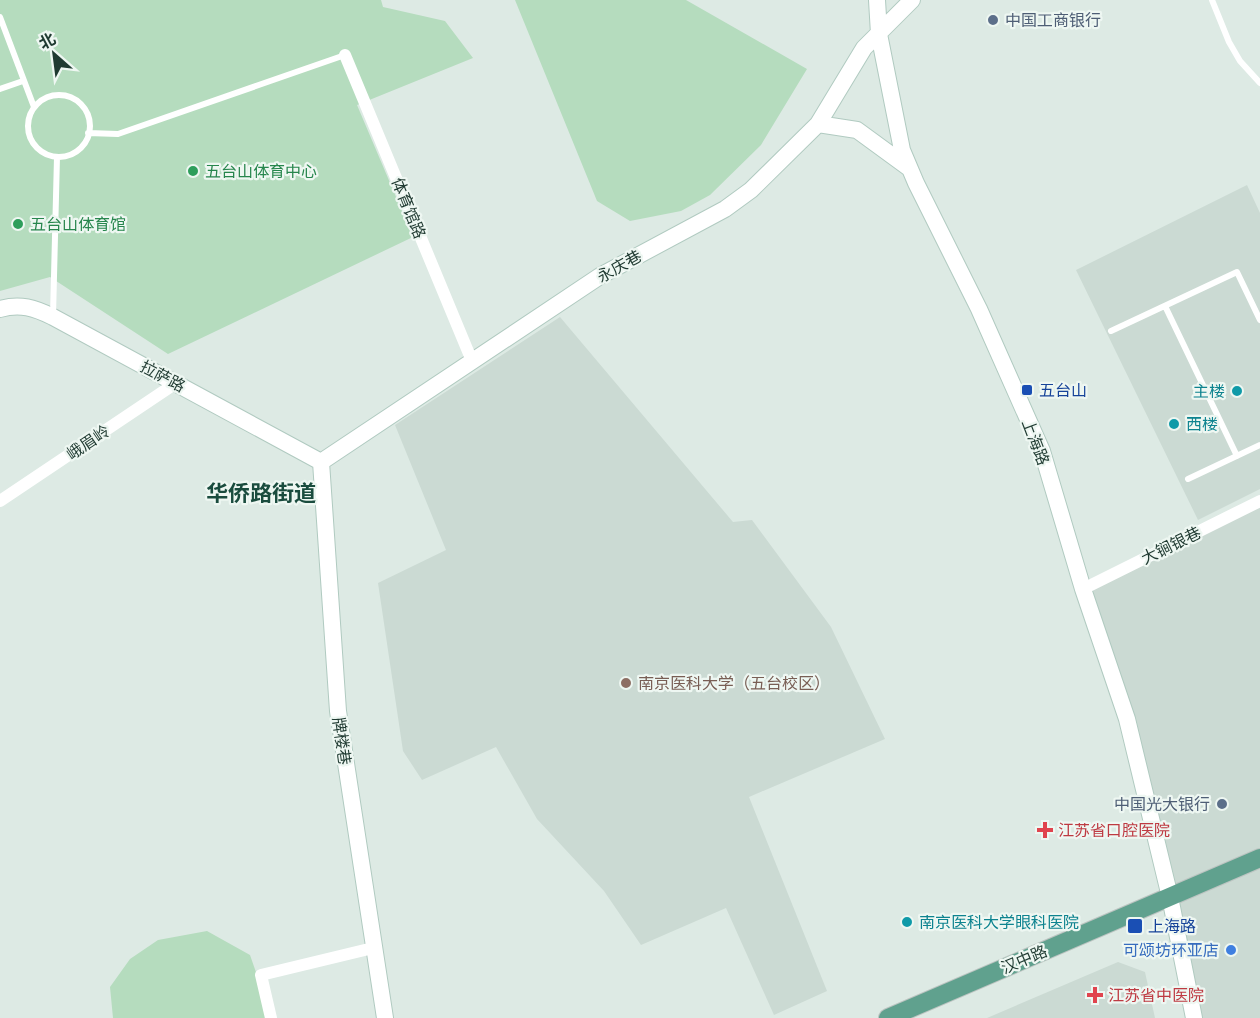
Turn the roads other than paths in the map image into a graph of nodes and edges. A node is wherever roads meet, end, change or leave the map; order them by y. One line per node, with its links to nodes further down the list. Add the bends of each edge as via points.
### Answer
1 (876, 0): 5 (street, 上海路)
2 (912, 0): 5 (street, 永庆巷)
3 (1212, 0): 8 (lane, via 1234,52)
4 (0, 16): 7 (lane)
5 (879, 34): 11 (street, 永庆巷, via 864,48); 14 (street, 上海路)
6 (345, 55): 12 (lane, via 118,134); 20 (street, 体育馆路)
7 (23, 81): 9 (lane); 10 (lane)
8 (1260, 83)
9 (0, 89)
10 (34, 107): 12 (lane, via 52,96 72,99 87,114); 13 (lane, via 29,135 39,150)
11 (818, 124): 14 (street, via 857,130); 20 (street, 永庆巷, via 752,190 725,209 600,276)
12 (88, 133): 13 (lane, via 77,151)
13 (57, 157): 17 (lane)
14 (909, 168): 28 (street, 上海路, via 979,309 1042,451)
15 (1165, 306): 18 (lane, via 1237,272); 19 (lane); 23 (lane)
16 (0, 309): 17 (street, 拉萨路, via 27,306)
17 (53, 317): 21 (street, 拉萨路)
18 (1260, 320)
19 (1111, 332)
20 (472, 361): 24 (street, 永庆巷)
21 (176, 383): 24 (street, 拉萨路); 26 (street, 峨眉岭)
22 (1260, 445): 23 (lane)
23 (1237, 456): 25 (lane)
24 (321, 462): 31 (street, 牌楼巷, via 338,711)
25 (1188, 479)
26 (0, 501)
27 (1260, 501): 28 (street, 大锏银巷)
28 (1083, 589): 30 (street, 上海路, via 1127,719)
29 (1260, 858): 30 (main road, 汉中路)
30 (1170, 897): 34 (main road, 汉中路); 35 (street, 上海路)
31 (373, 948): 32 (street, via 261,975); 33 (street, 牌楼巷)
32 (271, 1018)
33 (385, 1018)
34 (888, 1018)
35 (1194, 1018)

